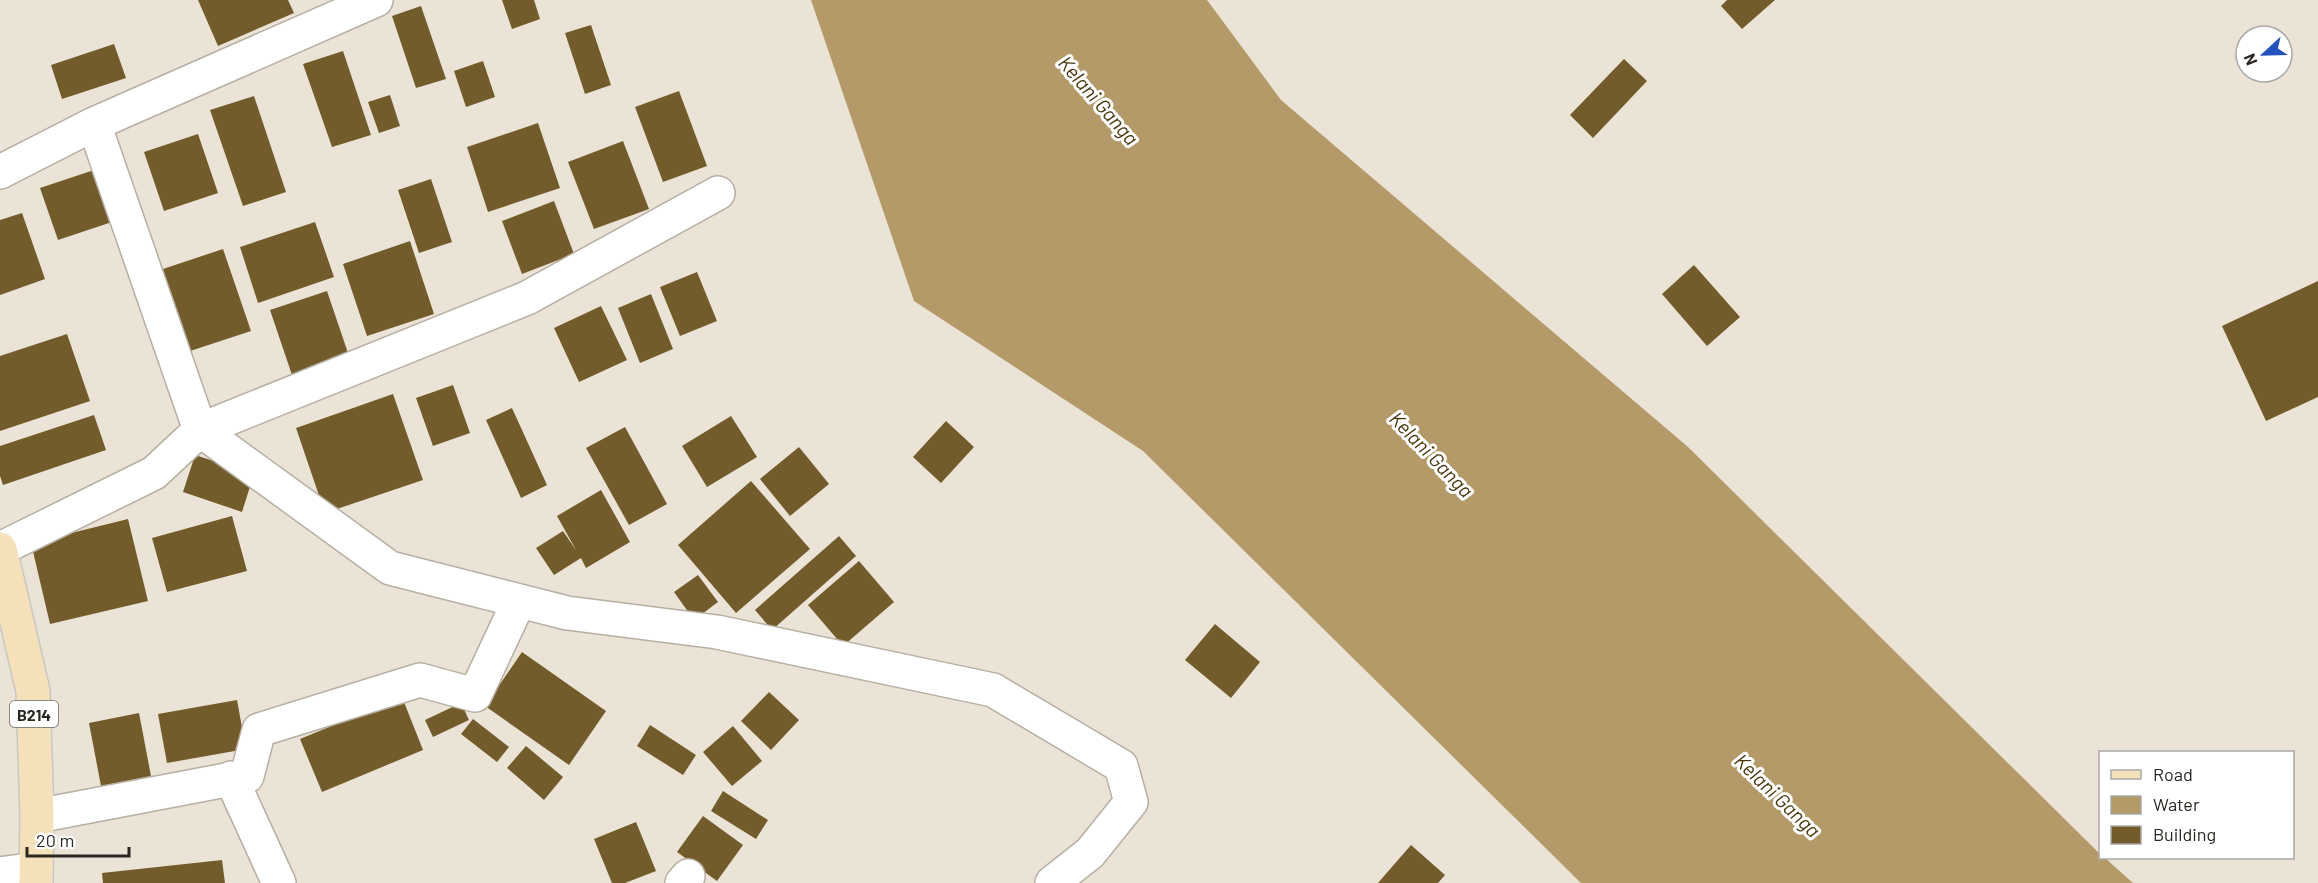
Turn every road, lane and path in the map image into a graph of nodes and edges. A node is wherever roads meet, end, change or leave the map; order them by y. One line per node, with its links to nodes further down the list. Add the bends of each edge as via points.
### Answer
1 (376, 0): 2 (street)
2 (94, 124): 3 (street); 5 (street)
3 (0, 172)
4 (718, 193): 5 (street, via 527,298)
5 (200, 430): 6 (street, via 154,473); 7 (street, via 390,568)
6 (0, 549): 9 (main road, B214, via 33,691)
7 (519, 601): 8 (street, via 475,694 420,680 259,730 247,776); 13 (street, via 567,613 717,632 993,690 1120,766 1126,784 1131,802 1090,853)
8 (231, 778): 9 (street); 12 (street)
9 (37, 816): 11 (main road, B214)
10 (0, 874): 11 (street)
11 (36, 876)
12 (279, 883)
13 (1052, 883)

